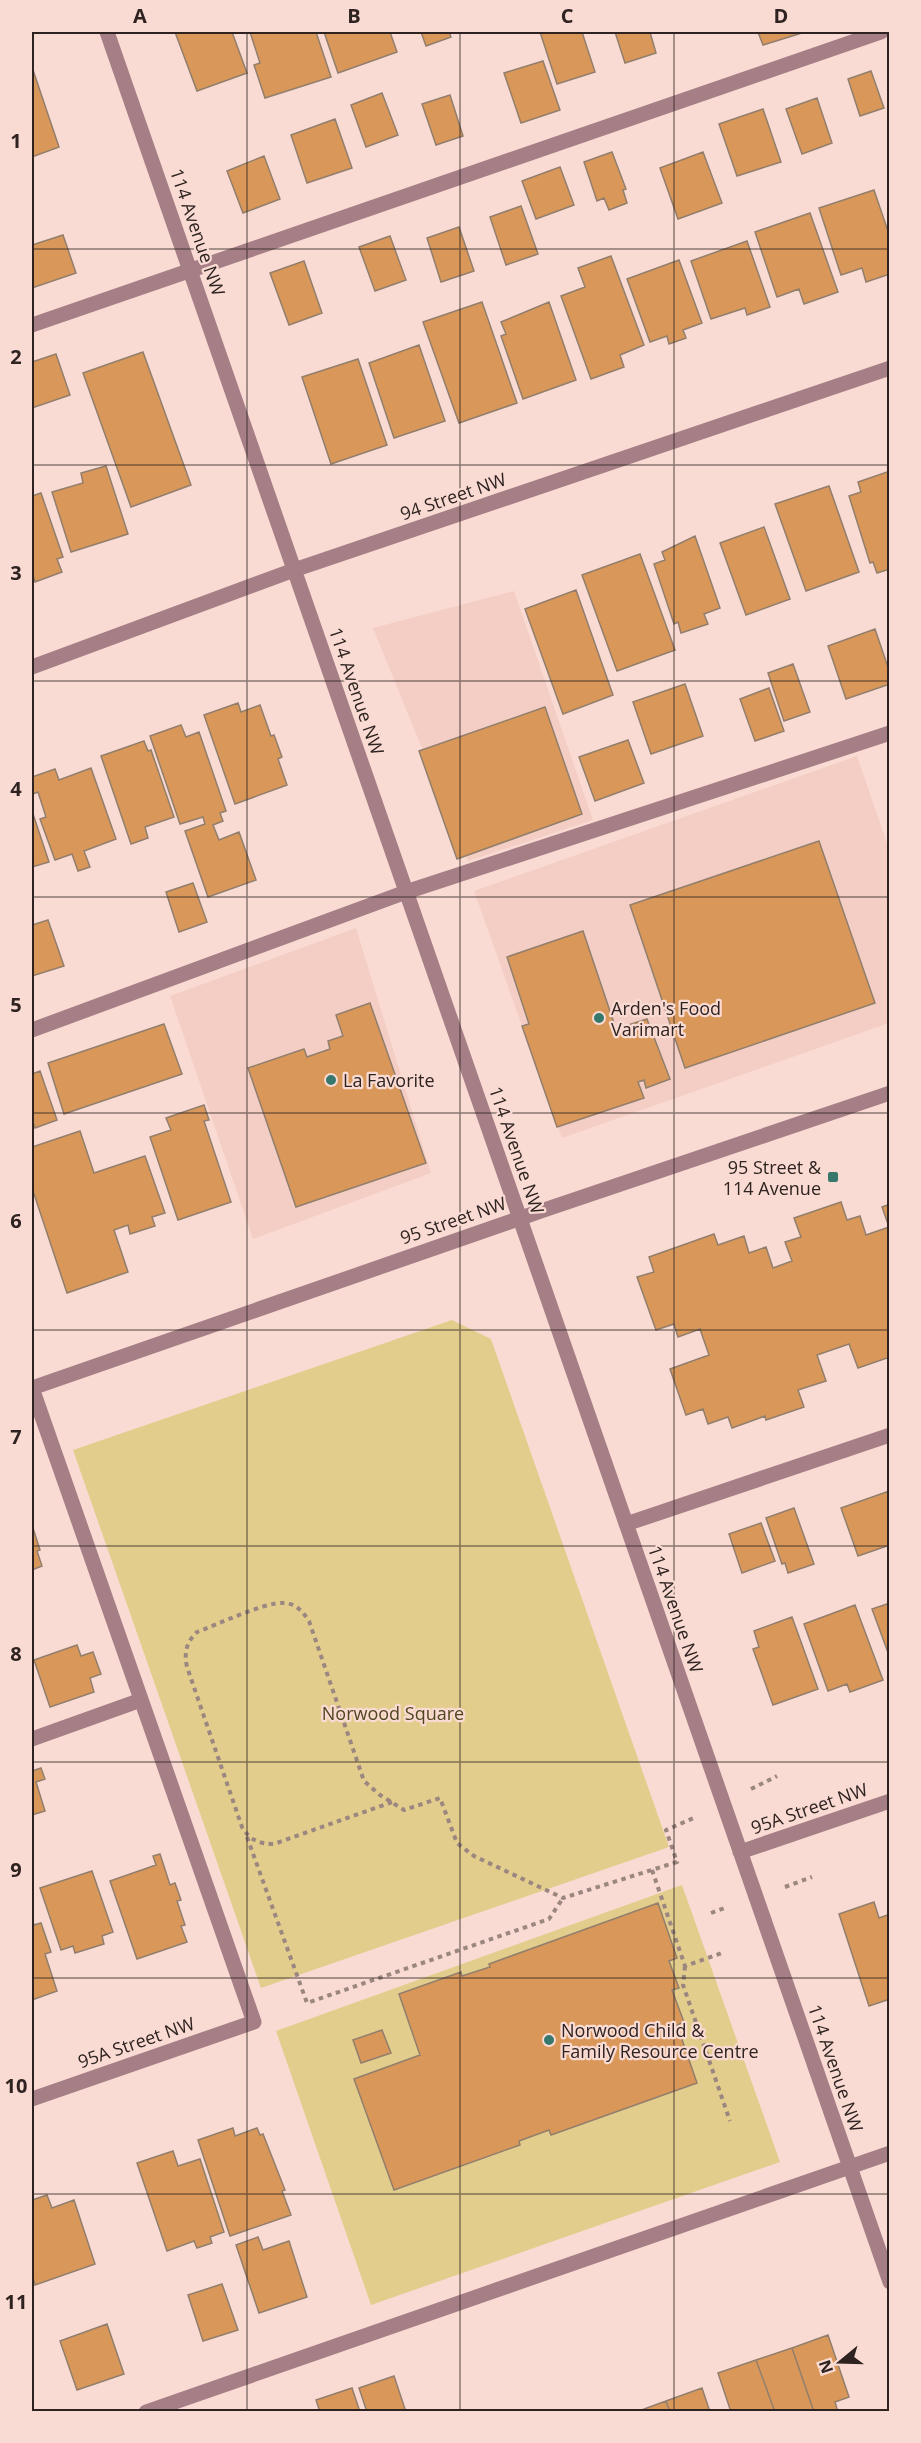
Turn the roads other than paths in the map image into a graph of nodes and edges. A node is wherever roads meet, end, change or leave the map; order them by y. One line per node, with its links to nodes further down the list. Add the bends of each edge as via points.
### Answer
1 (107, 32): 3 (street, 114 Avenue NW)
2 (881, 32): 3 (street)
3 (190, 269): 4 (street); 6 (street, 114 Avenue NW)
4 (32, 325)
5 (890, 368): 6 (street, 94 Street NW)
6 (294, 570): 7 (street, 94 Street NW); 9 (street, 114 Avenue NW)
7 (32, 667)
8 (890, 733): 9 (street)
9 (406, 892): 10 (street); 12 (street, 114 Avenue NW)
10 (32, 1030)
11 (890, 1093): 12 (street, 95 Street NW)
12 (520, 1218): 13 (street, 95 Street NW); 15 (street, 114 Avenue NW)
13 (32, 1388): 16 (street)
14 (890, 1436): 15 (street)
15 (626, 1524): 19 (street, 114 Avenue NW)
16 (141, 1700): 17 (street); 20 (street, 95A Street NW, via 254,2022)
17 (32, 1739)
18 (890, 1801): 19 (street, 95A Street NW)
19 (740, 1852): 22 (street, 114 Avenue NW)
20 (32, 2099)
21 (890, 2153): 22 (street)
22 (850, 2167): 23 (street, 114 Avenue NW); 24 (street)
23 (890, 2282)
24 (146, 2412)

